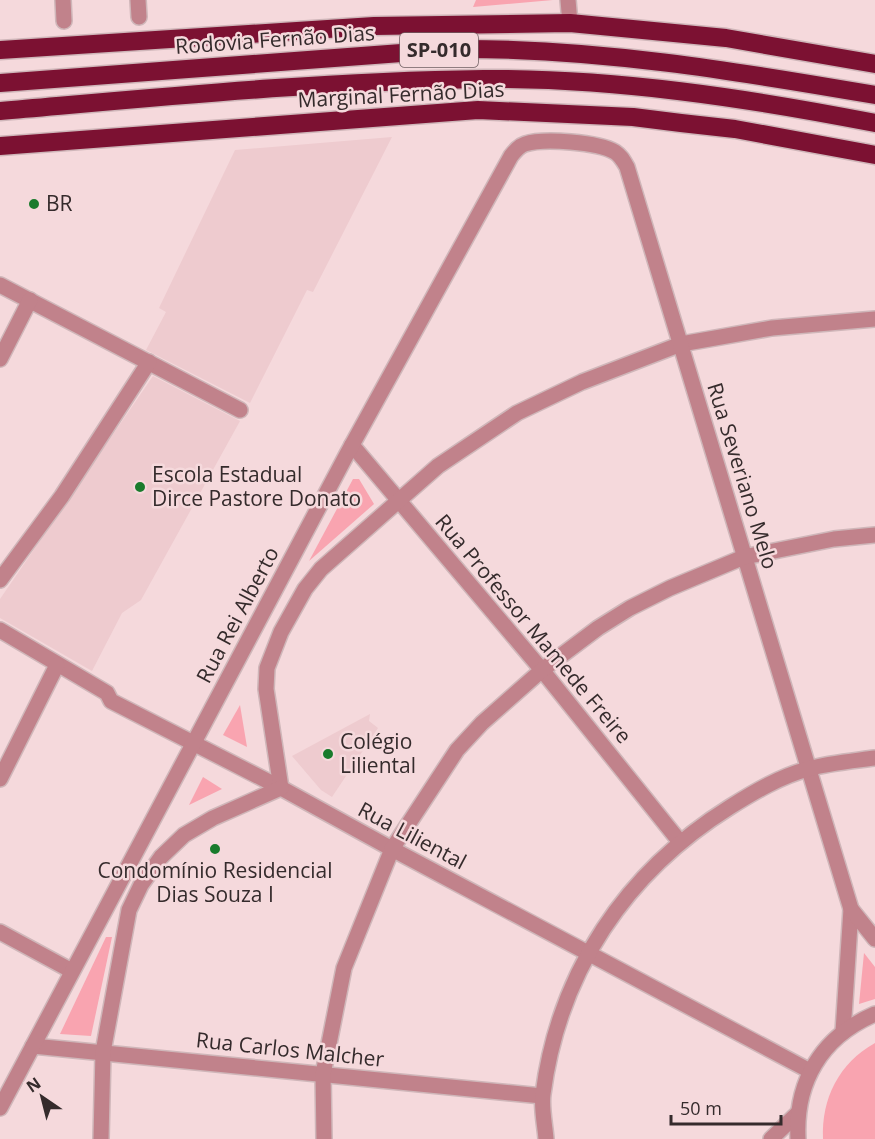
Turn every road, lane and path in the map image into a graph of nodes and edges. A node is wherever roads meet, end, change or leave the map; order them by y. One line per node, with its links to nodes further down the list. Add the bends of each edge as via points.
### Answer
1 (63, 0): 5 (street)
2 (138, 0): 4 (street)
3 (568, 0): 6 (street)
4 (140, 17)
5 (64, 21)
6 (570, 23): 7 (highway, SP-010, via 374,26); 8 (highway, SP-010, via 726,38)
7 (0, 50)
8 (875, 64)
9 (0, 83): 10 (highway, Rodovia Fernão Dias / SP-010, via 455,48 510,48 716,68)
10 (875, 95)
11 (0, 111): 12 (highway, SP-010, via 263,88 485,79 620,86 800,108)
12 (875, 123)
13 (0, 146): 15 (highway, Marginal Fernão Dias, via 478,110 735,129)
14 (519, 146): 19 (street, Rua Severiano Melo, via 540,142 579,144 603,147 622,157); 23 (street, Rua Rei Alberto)
15 (874, 156)
16 (0, 285): 17 (street)
17 (30, 300): 20 (street); 21 (street)
18 (875, 319): 19 (street, via 772,328)
19 (681, 344): 24 (street, via 582,382 517,413 438,466); 26 (street, Rua Severiano Melo)
20 (0, 358)
21 (149, 363): 22 (street); 27 (street, via 62,496)
22 (240, 410)
23 (352, 445): 24 (street, Rua Professor Mamede Freire); 31 (street, Rua Rei Alberto)
24 (398, 500): 30 (street, Rua Professor Mamede Freire); 35 (street, via 321,568 305,589 275,646 267,668 266,689)
25 (875, 535): 26 (street)
26 (744, 557): 30 (street, via 630,608); 33 (street, Rua Severiano Melo)
27 (0, 580)
28 (0, 630): 29 (street, Rua Liliental)
29 (57, 665): 31 (street, Rua Liliental, via 107,693 111,701); 34 (street)
30 (542, 670): 36 (street, Rua Professor Mamede Freire); 37 (street, via 457,750)
31 (194, 744): 35 (street, Rua Liliental); 42 (street, Rua Rei Alberto)
32 (875, 758): 33 (street)
33 (807, 769): 36 (street, via 757,791); 38 (street, Rua Severiano Melo)
34 (0, 779)
35 (281, 788): 37 (street, Rua Liliental); 46 (street, via 213,818 160,856 129,910)
36 (680, 842): 41 (street, via 637,884)
37 (392, 849): 41 (street, Rua Liliental); 48 (street, via 344,968)
38 (852, 909): 40 (street); 44 (street)
39 (0, 932): 42 (street)
40 (875, 939)
41 (587, 952): 47 (street, Rua Liliental); 49 (street, via 560,1023)
42 (72, 971): 45 (street, Rua Rei Alberto)
43 (875, 1014): 44 (street)
44 (843, 1032): 47 (street)
45 (33, 1046): 46 (street, Rua Carlos Malcher); 50 (street, Rua Rei Alberto)
46 (103, 1052): 48 (street, Rua Carlos Malcher); 52 (street)
47 (810, 1071): 51 (street)
48 (323, 1074): 49 (street, Rua Carlos Malcher); 53 (street)
49 (542, 1096): 54 (street)
50 (0, 1108)
51 (797, 1114): 55 (street); 56 (street)
52 (101, 1139)
53 (324, 1139)
54 (546, 1139)
55 (771, 1139)
56 (798, 1139)

